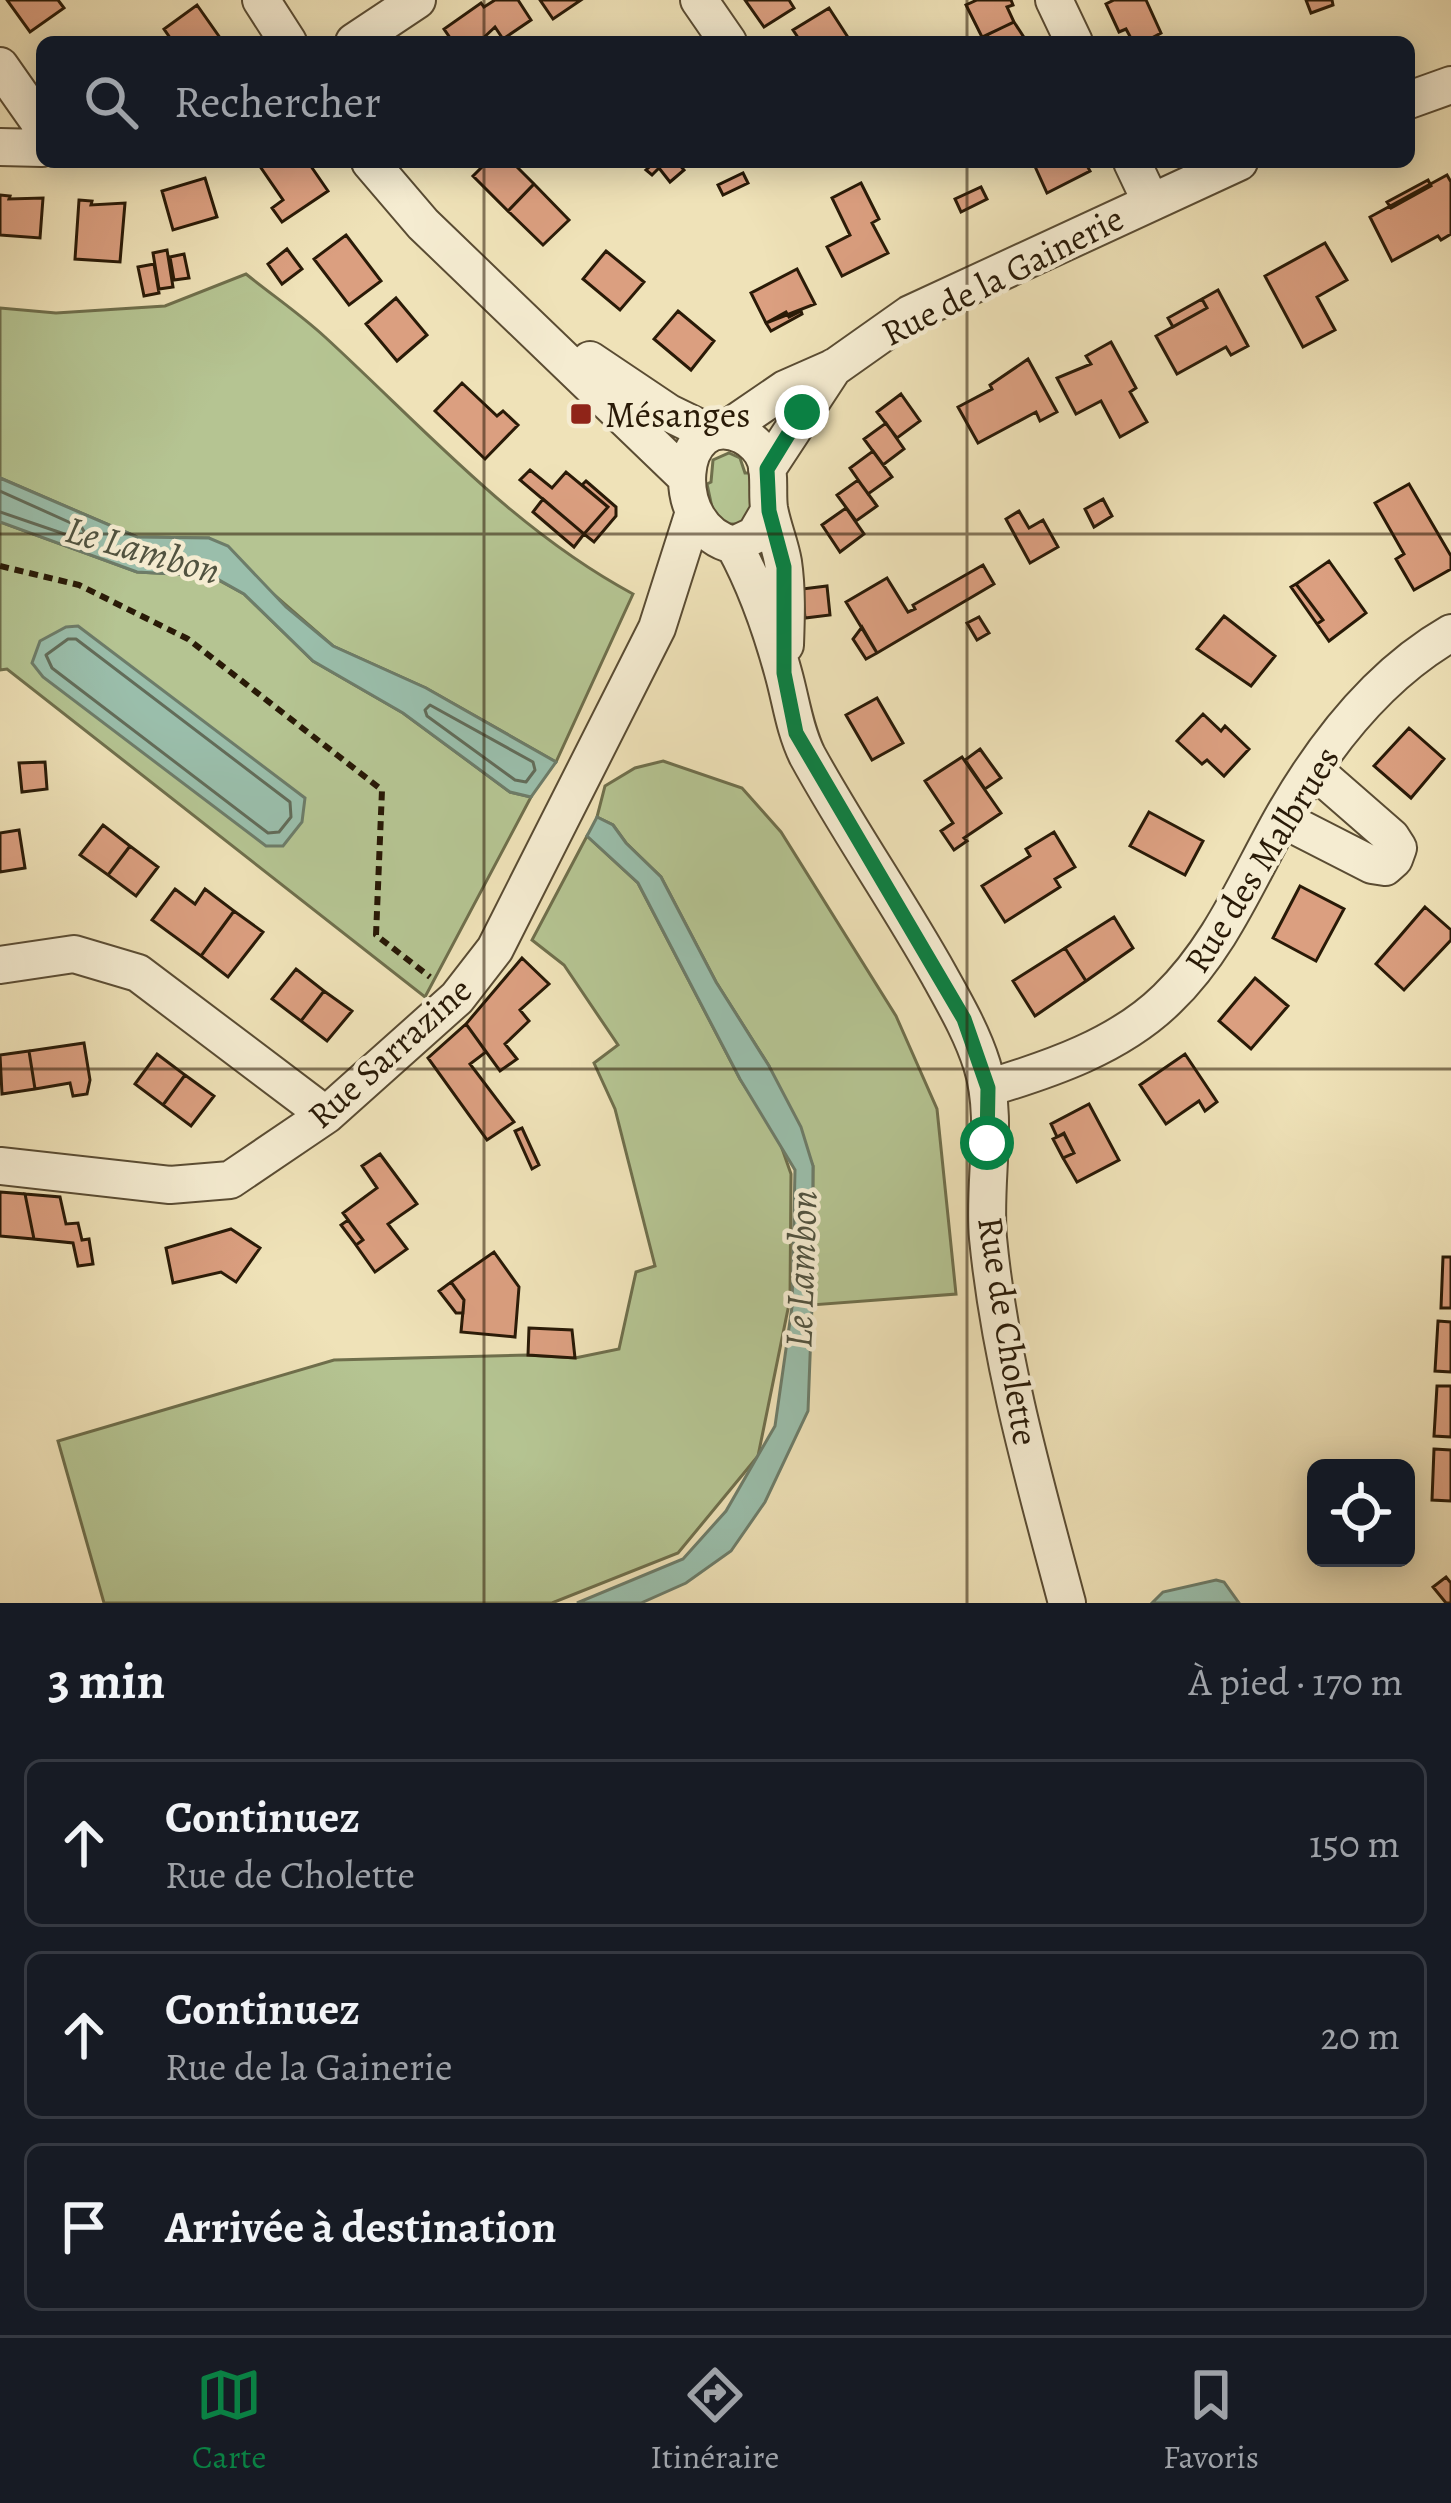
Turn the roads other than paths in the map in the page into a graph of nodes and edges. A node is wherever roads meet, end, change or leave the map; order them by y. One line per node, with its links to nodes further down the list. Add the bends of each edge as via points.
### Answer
1 (261, 0): 5 (street)
2 (417, 0): 6 (street)
3 (699, 0): 7 (street)
4 (1054, 0): 8 (street)
5 (284, 36)
6 (363, 36)
7 (724, 36)
8 (1071, 36)
9 (0, 66): 12 (street)
10 (1451, 86): 11 (street)
11 (1415, 98)
12 (36, 117)
13 (0, 148): 14 (street)
14 (36, 148)
15 (375, 168): 19 (street)
16 (1135, 168): 18 (street)
17 (1225, 168): 18 (street, Rue de la Gainerie)
18 (1150, 200): 20 (street, Rue de la Gainerie, via 910,314)
19 (531, 326): 21 (street, via 669,413); 23 (street)
20 (835, 367): 21 (street, Rue de la Gainerie); 22 (street, Rue de la Gainerie)
21 (717, 432): 22 (street, via 752,441); 23 (street, via 689,458)
22 (767, 469): 24 (street)
23 (690, 497): 25 (street, via 702,528); 26 (street, Rue Sarrazine)
24 (769, 511): 25 (street, via 755,535); 28 (street, Rue de Cholette, via 784,567)
25 (730, 545): 26 (street, Rue Sarrazine); 28 (street, Rue de Cholette, via 758,594)
26 (658, 628): 33 (street, Rue Sarrazine, via 495,949 457,998)
27 (1451, 633): 29 (street, Rue des Malbrues, via 1367,701)
28 (784, 673): 32 (street, Rue de Cholette, via 796,733 964,1019)
29 (1313, 770): 30 (street, Rue des Malbrues); 30 (street, via 1390,837 1394,860 1372,865)
30 (1282, 819): 32 (street, Rue des Malbrues, via 1210,949 1166,1001 1117,1037)
31 (0, 965): 33 (street, via 74,954 138,973)
32 (988, 1088): 35 (street, Rue de Cholette, via 988,1234 1000,1323)
33 (326, 1115): 34 (street, Rue Sarrazine, via 230,1180 170,1185)
34 (0, 1166)
35 (1067, 1603)

